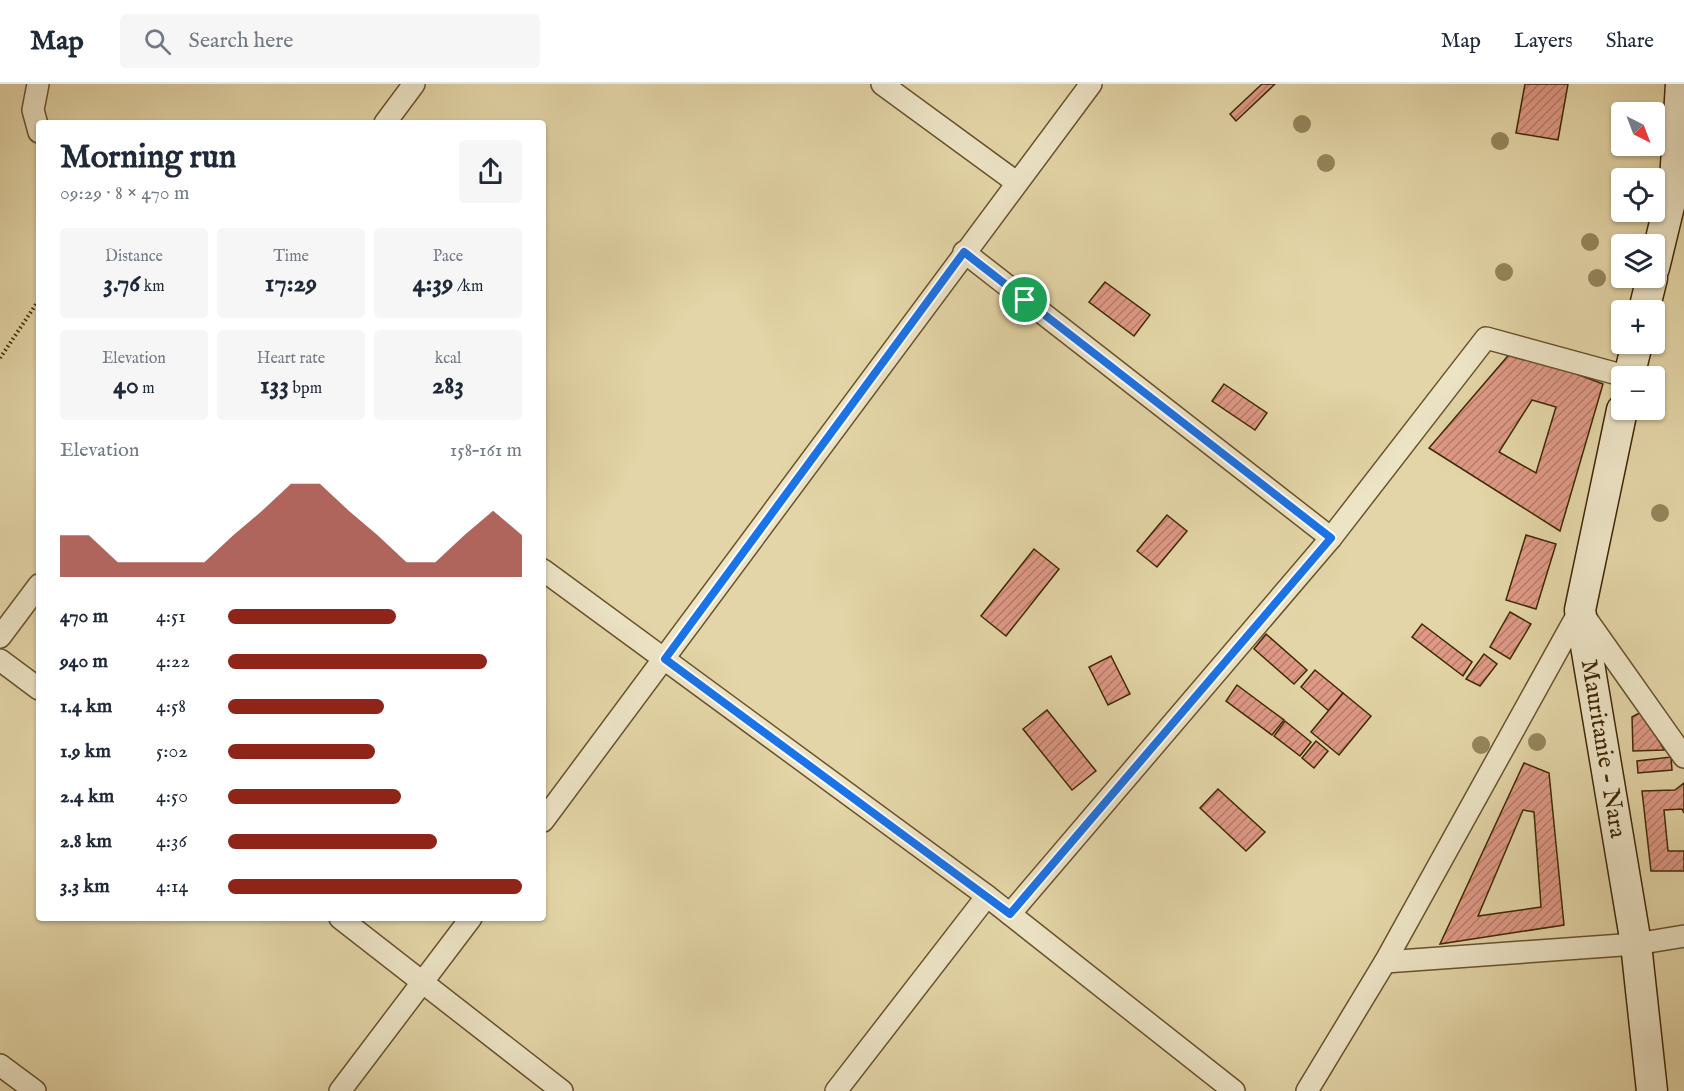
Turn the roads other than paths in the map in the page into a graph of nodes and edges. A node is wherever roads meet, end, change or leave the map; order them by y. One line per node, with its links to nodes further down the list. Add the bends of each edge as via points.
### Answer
1 (38, 84): 7 (street, via 33,110)
2 (414, 84): 6 (street)
3 (882, 84): 8 (street)
4 (1091, 84): 8 (street)
5 (1681, 84): 9 (main road, via 1675,181)
6 (387, 120)
7 (36, 121)
8 (1016, 182): 10 (street)
9 (1662, 234)
10 (964, 252): 13 (street); 18 (street)
11 (1611, 372): 13 (street, via 1486,338)
12 (1620, 420): 16 (main road, Mauritanie - Nara)
13 (1331, 538): 24 (street)
14 (546, 572): 18 (street)
15 (36, 589): 17 (street)
16 (1580, 610): 21 (street); 28 (main road, Mauritanie - Nara); 29 (street)
17 (0, 637)
18 (665, 659): 22 (street); 23 (street)
19 (0, 660): 20 (street)
20 (36, 687)
21 (1684, 757)
22 (546, 817)
23 (987, 896): 24 (street); 36 (street)
24 (1010, 914): 37 (street)
25 (344, 921): 30 (street)
26 (469, 921): 30 (street)
27 (1684, 936): 28 (street)
28 (1636, 944): 29 (street); 38 (main road, Mauritanie - Nara)
29 (1385, 962): 32 (street)
30 (423, 981): 34 (street); 35 (street)
31 (0, 1065): 33 (street)
32 (1312, 1087)
33 (35, 1091)
34 (340, 1091)
35 (562, 1091)
36 (836, 1091)
37 (1234, 1091)
38 (1652, 1091)

